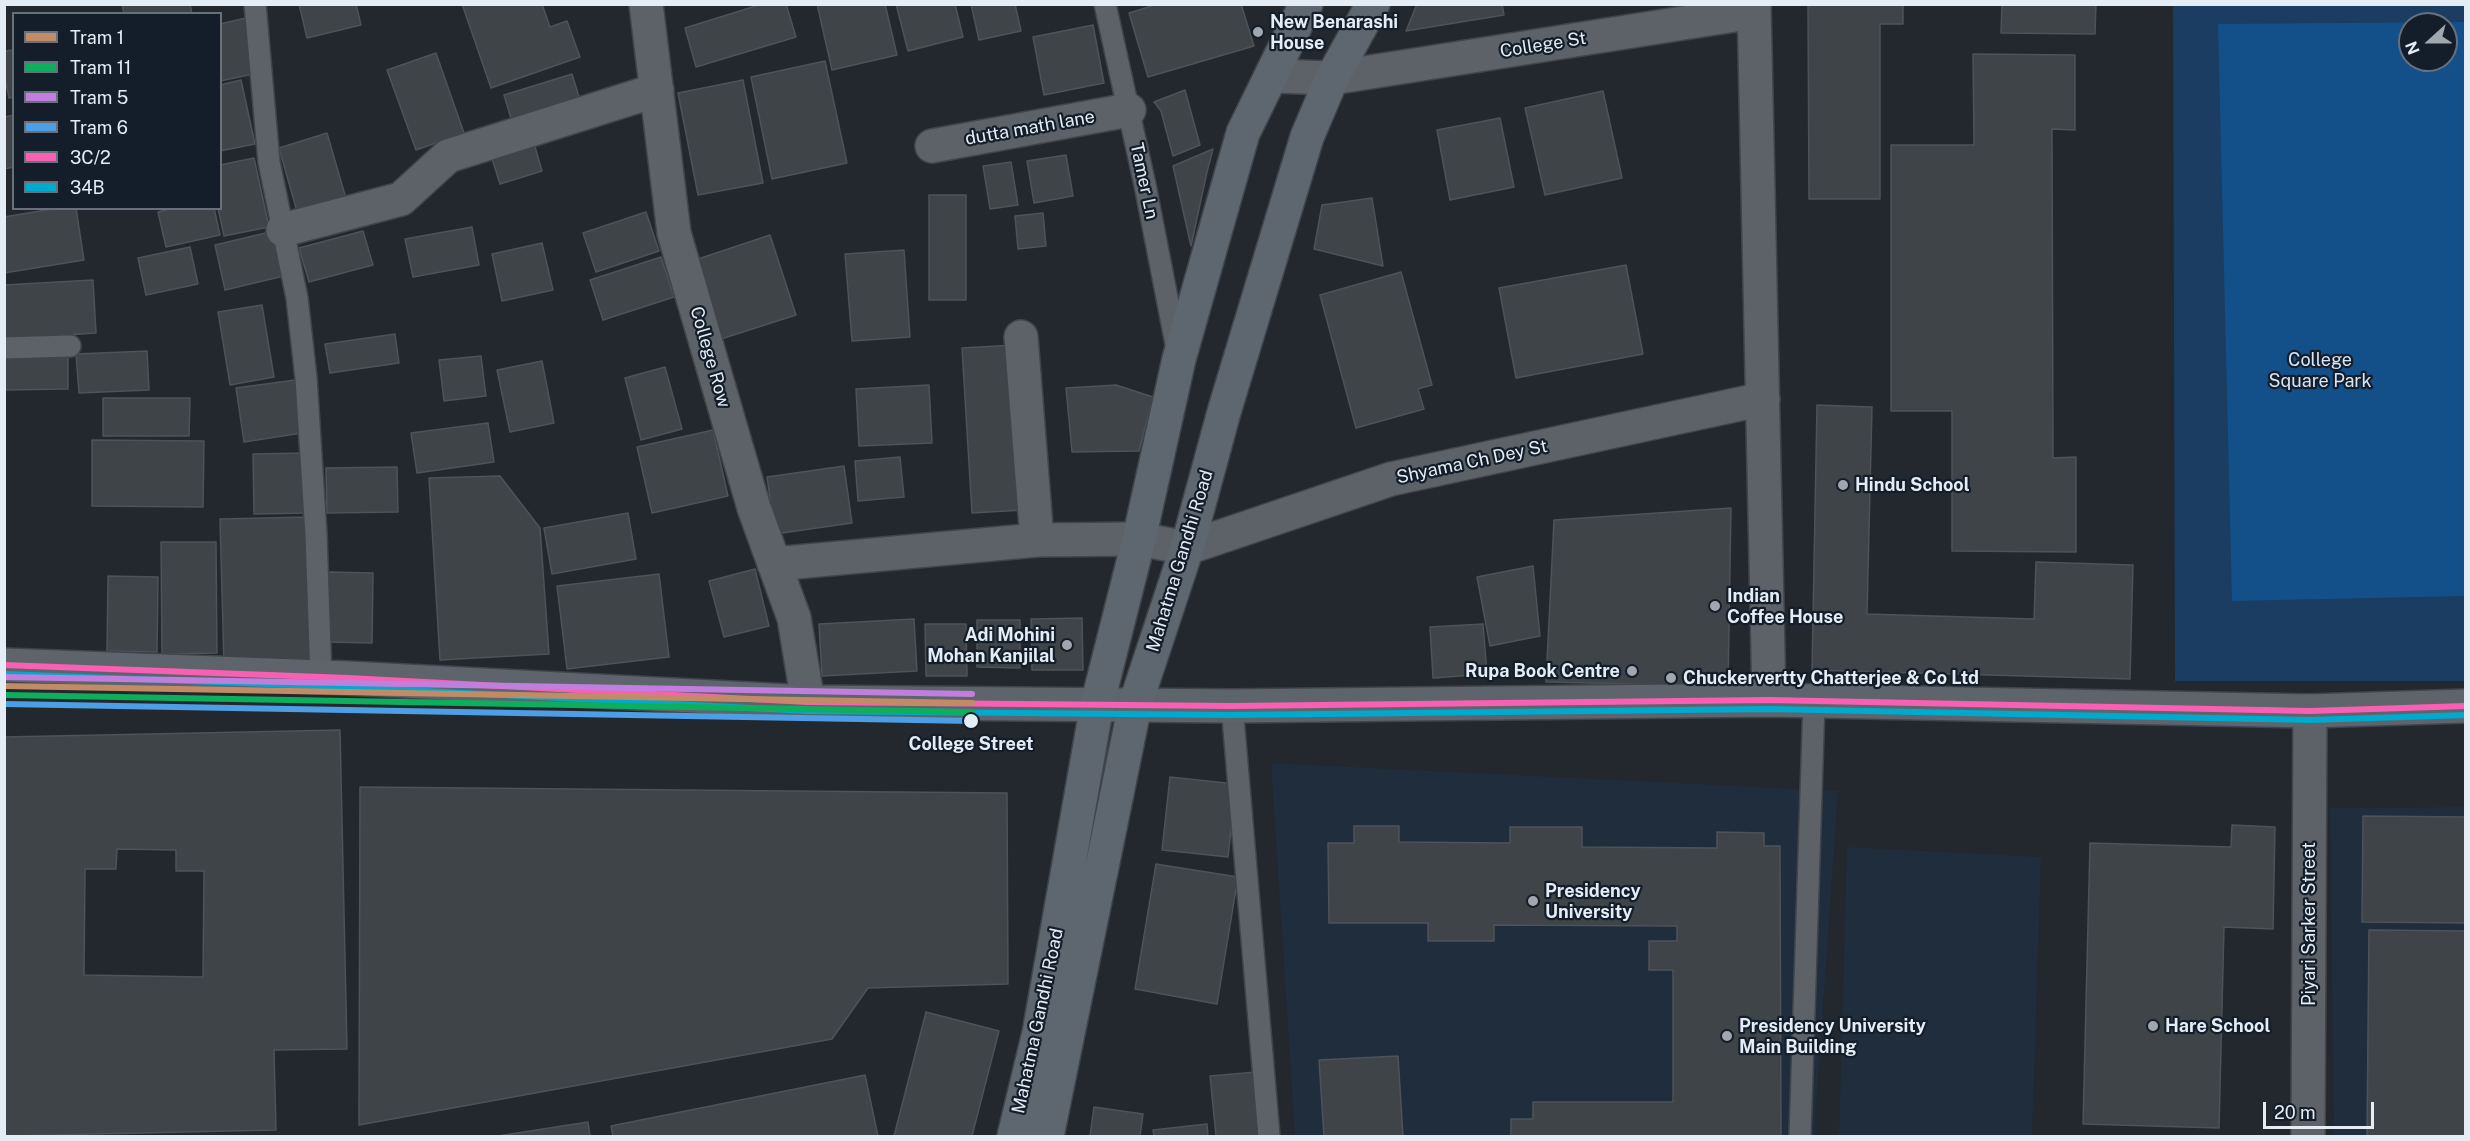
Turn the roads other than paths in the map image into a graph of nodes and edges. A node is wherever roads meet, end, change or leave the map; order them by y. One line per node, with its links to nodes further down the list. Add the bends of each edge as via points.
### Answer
1 (255, 4): 12 (lane, via 269,162)
2 (646, 4): 9 (street, College Row)
3 (1105, 4): 10 (lane, Tamer Ln)
4 (1306, 4): 7 (main road, Mahatma Gandhi Road)
5 (1373, 4): 8 (main road, Mahatma Gandhi Road)
6 (1754, 8): 8 (street, College St); 17 (street)
7 (1271, 76): 8 (street, College St); 16 (main road, Mahatma Gandhi Road, via 1243,133)
8 (1332, 78): 20 (main road, Mahatma Gandhi Road, via 1307,137)
9 (657, 90): 12 (street, via 448,156 401,199); 21 (street, College Row, via 674,233)
10 (1128, 110): 11 (street, dutta math lane); 16 (lane, Tamer Ln)
11 (932, 146)
12 (283, 230): 23 (lane, via 297,298 306,378)
13 (1021, 337): 19 (street)
14 (70, 346): 15 (lane)
15 (4, 348)
16 (1179, 359): 18 (main road, Mahatma Gandhi Road)
17 (1764, 399): 20 (street, Shyama Ch Dey St, via 1391,479); 24 (street)
18 (1139, 539): 19 (street); 20 (street); 27 (main road, Mahatma Gandhi Road)
19 (1037, 540): 21 (street)
20 (1187, 548): 28 (main road, Mahatma Gandhi Road)
21 (774, 564): 26 (street, College Row, via 794,618)
22 (4, 665): 23 (main road)
23 (321, 678): 26 (main road)
24 (1769, 700): 25 (main road); 29 (main road)
25 (1814, 701): 31 (main road); 35 (lane)
26 (808, 702): 27 (main road)
27 (1097, 705): 28 (main road); 32 (main road, Mahatma Gandhi Road, via 1039,1033)
28 (1135, 705): 29 (main road); 33 (main road, Mahatma Gandhi Road)
29 (1232, 706): 34 (lane)
30 (2466, 706): 31 (main road)
31 (2310, 711): 36 (street, Piyari Sarker Street)
32 (1014, 1137)
33 (1047, 1137)
34 (1269, 1137)
35 (1800, 1137)
36 (2308, 1137)

